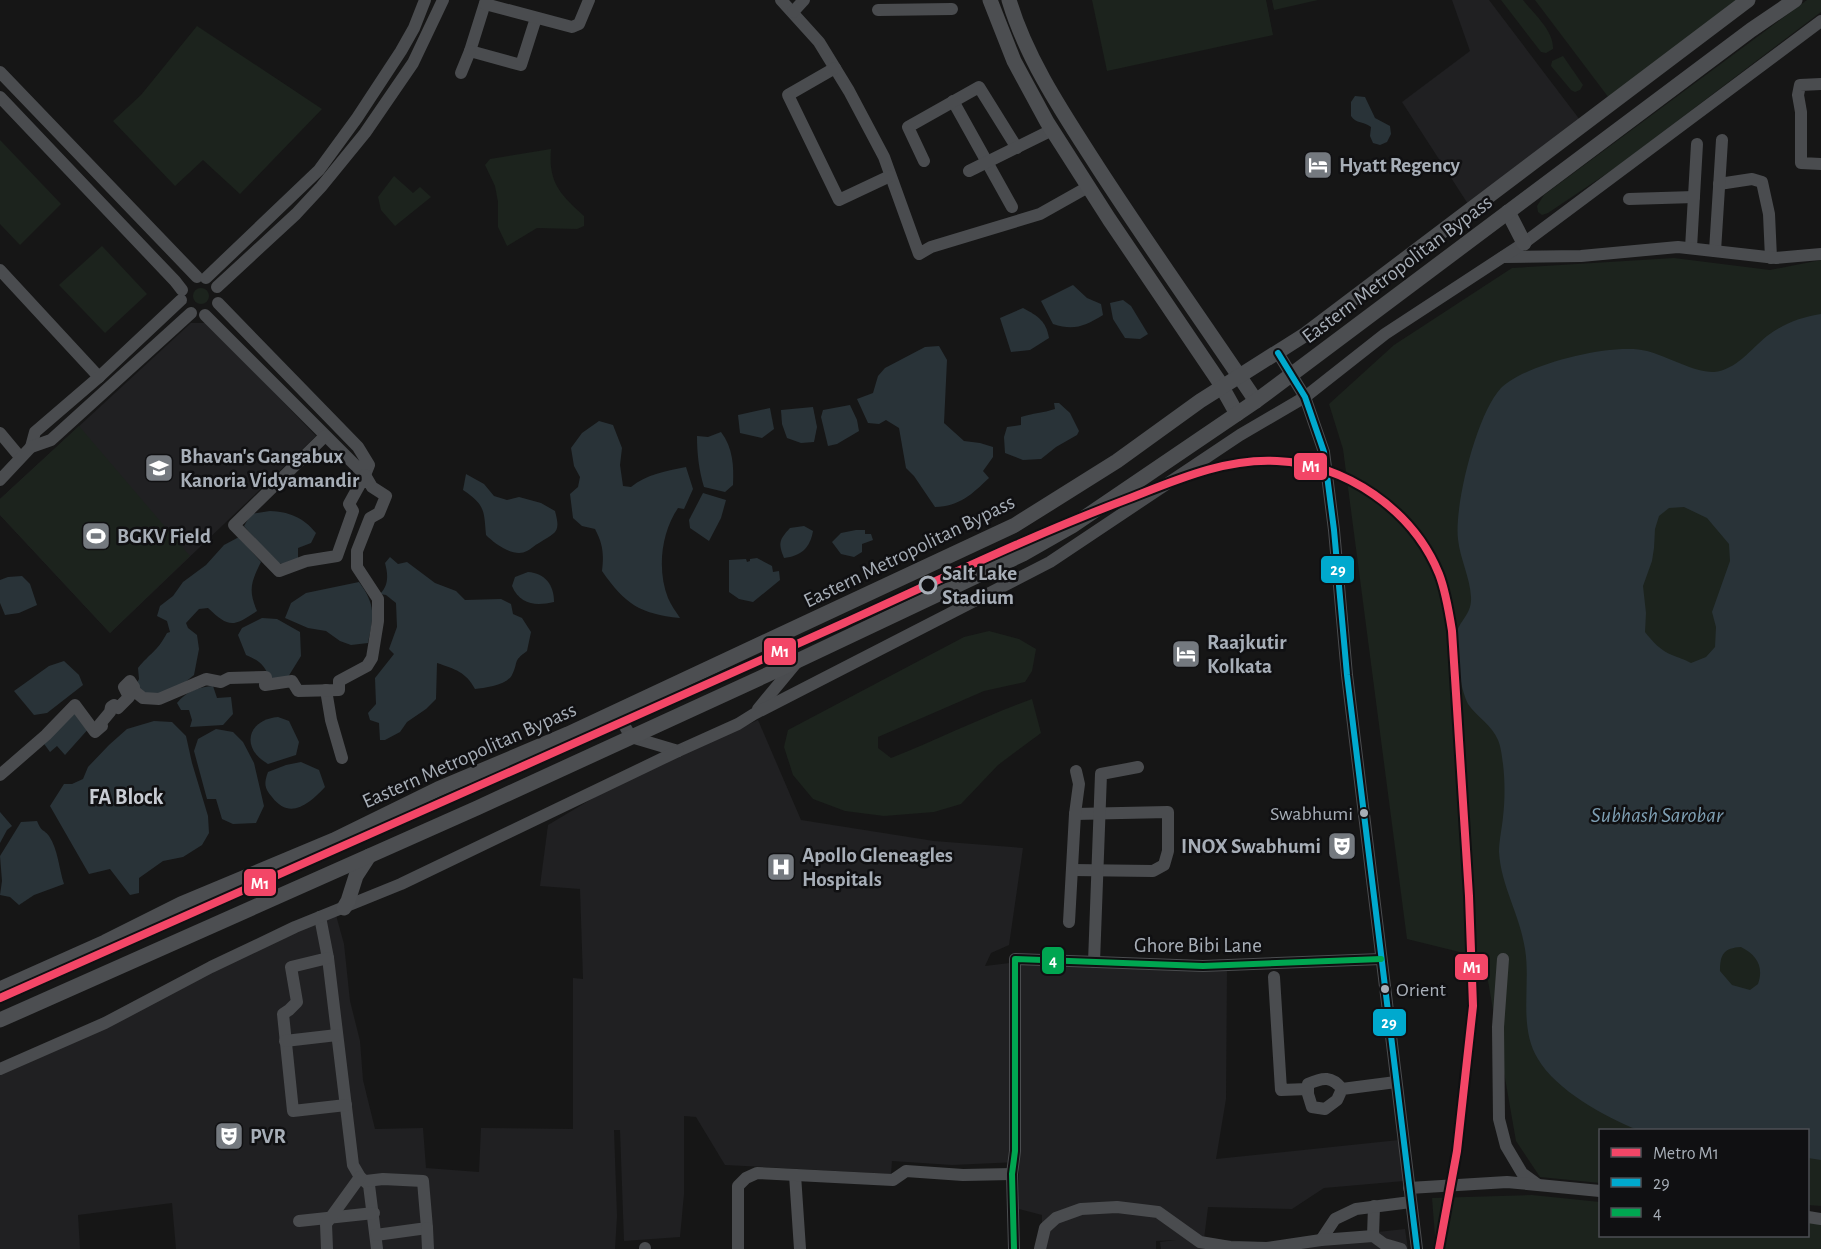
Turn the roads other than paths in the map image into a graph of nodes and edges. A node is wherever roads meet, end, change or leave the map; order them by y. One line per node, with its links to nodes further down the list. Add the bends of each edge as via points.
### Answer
1 (425, 0): 31 (street, via 414,28)
2 (442, 0): 31 (street, via 413,63 373,122)
3 (589, 0): 14 (street, via 576,26)
4 (781, 0): 13 (street)
5 (804, 0): 13 (street)
6 (990, 0): 21 (main road)
7 (1010, 0): 18 (main road)
8 (1748, 0): 58 (main road, Eastern Metropolitan Bypass)
9 (1795, 0): 42 (main road, Eastern Metropolitan Bypass)
10 (486, 2): 14 (street); 16 (street)
11 (884, 7): 12 (street)
12 (952, 9)
13 (793, 12): 17 (street)
14 (536, 18): 16 (street, via 521,65)
15 (1821, 21): 43 (street)
16 (470, 51): 20 (street)
17 (835, 68): 36 (street, via 884,157); 36 (street, via 788,95 838,200)
18 (1038, 69): 21 (main road); 60 (main road, via 1124,209)
19 (0, 72): 26 (street)
20 (461, 74)
21 (1022, 78): 25 (main road)
22 (1821, 84): 34 (street, via 1800,85 1798,96 1801,164)
23 (0, 97): 30 (street)
24 (953, 101): 29 (street, via 979,87); 32 (street, via 908,127); 33 (street)
25 (1052, 130): 29 (street); 38 (main road)
26 (62, 137): 30 (street); 44 (street)
27 (1722, 140): 37 (street)
28 (1697, 144): 39 (street)
29 (1017, 148): 33 (street)
30 (50, 149): 49 (street)
31 (342, 151): 52 (street); 53 (street, via 296,214)
32 (924, 161)
33 (988, 163): 35 (street); 41 (street)
34 (1821, 164)
35 (969, 171)
36 (890, 176): 38 (street, via 919,254 1040,214)
37 (1719, 184): 46 (street); 50 (street, via 1762,182 1769,214)
38 (1088, 187): 62 (main road)
39 (1694, 197): 40 (street); 45 (street)
40 (1629, 199)
41 (1012, 207)
42 (1508, 212): 43 (main road); 59 (main road, Eastern Metropolitan Bypass)
43 (1524, 243): 48 (street)
44 (165, 245): 49 (street); 52 (street)
45 (1691, 248): 46 (street); 48 (street)
46 (1715, 251): 50 (street)
47 (1821, 254): 50 (street)
48 (1503, 257): 63 (street, via 1385,334)
49 (153, 258): 54 (street)
50 (1771, 258)
51 (0, 270): 61 (street)
52 (202, 278): 53 (street); 54 (street, via 189,280)
53 (217, 287): 55 (street)
54 (181, 295): 56 (street, via 185,309); 61 (street)
55 (218, 303): 57 (street); 70 (street, via 358,447 369,465)
56 (191, 313): 57 (street); 68 (street, via 51,440)
57 (205, 315): 67 (street)
58 (1278, 353): 59 (street); 60 (main road, Eastern Metropolitan Bypass)
59 (1293, 374): 63 (street); 64 (main road, Eastern Metropolitan Bypass)
60 (1239, 376): 62 (main road, Eastern Metropolitan Bypass); 64 (main road)
61 (99, 377): 68 (street, via 35,432)
62 (1221, 387): 65 (main road); 74 (main road, Eastern Metropolitan Bypass, via 1117,461 1016,525)
63 (1305, 397): 75 (street, via 1240,435 1050,562); 91 (street, via 1324,452)
64 (1256, 401): 65 (main road, Eastern Metropolitan Bypass)
65 (1237, 414): 72 (main road, Eastern Metropolitan Bypass, via 1072,526 1023,554)
66 (0, 433): 69 (street)
67 (325, 436): 70 (street); 70 (street, via 234,525 279,571 337,556 352,511 352,494)
68 (31, 447): 69 (street)
69 (20, 457): 71 (street)
70 (365, 475): 73 (street, via 372,487 386,496 379,513 370,518 357,551 357,567 378,599 372,658 367,666 339,681 339,690)
71 (0, 480)
72 (797, 661): 75 (street); 76 (main road, Eastern Metropolitan Bypass)
73 (326, 690): 78 (street); 81 (street, via 298,691 292,681 265,685 266,677 221,682 206,679 156,700 143,698 133,690 130,681 124,687 129,697 118,708 111,707 95,732 75,705)
74 (616, 711): 76 (street); 95 (main road, Eastern Metropolitan Bypass)
75 (754, 714): 77 (street)
76 (631, 737): 77 (street); 84 (main road, Eastern Metropolitan Bypass)
77 (678, 751): 87 (street)
78 (342, 758)
79 (1138, 767): 83 (street, via 1101,774)
80 (1076, 771): 82 (street, via 1079,784)
81 (0, 776)
82 (1075, 814): 83 (street); 86 (street)
83 (1100, 814): 85 (street); 85 (street, via 1168,812 1168,851 1164,865 1153,871)
84 (369, 856): 87 (main road, via 356,876); 96 (main road, Eastern Metropolitan Bypass)
85 (1097, 869): 86 (street); 93 (street)
86 (1072, 870): 89 (street)
87 (344, 908): 88 (street)
88 (320, 917): 90 (street); 99 (street, via 211,967 105,1023)
89 (1069, 922)
90 (328, 958): 97 (street); 98 (street, via 291,967 297,1002 282,1014)
91 (1381, 959): 93 (street, Ghore Bibi Lane, via 1203,966); 100 (street)
92 (1503, 959): 107 (street, via 1498,1027 1499,1119 1506,1146 1522,1173)
93 (1094, 962): 104 (street, Ghore Bibi Lane, via 1015,959)
94 (1274, 977): 101 (street, via 1281,1090)
95 (0, 989)
96 (0, 1020)
97 (337, 1035): 98 (street); 103 (street)
98 (285, 1041): 103 (street, via 289,1115)
99 (0, 1069)
100 (1396, 1082): 102 (street); 108 (street)
101 (1308, 1089): 102 (street, via 1308,1084 1329,1078); 102 (street, via 1312,1107 1325,1109 1337,1100)
102 (1342, 1089)
103 (346, 1105): 106 (street, via 353,1165)
104 (1012, 1174): 105 (street, via 906,1171 893,1180); 124 (street)
105 (795, 1175): 122 (street, via 757,1173 738,1185); 123 (street)
106 (363, 1179): 112 (street, via 369,1185); 113 (street); 115 (street, via 423,1181)
107 (1537, 1184): 108 (street); 109 (street)
108 (1409, 1188): 110 (street)
109 (1599, 1191)
110 (1411, 1202): 111 (street); 127 (street)
111 (1374, 1206): 117 (street); 118 (street, via 1335,1219)
112 (374, 1213): 113 (street); 116 (street)
113 (329, 1218): 114 (street); 119 (street, via 325,1231)
114 (299, 1221)
115 (427, 1228): 116 (street); 121 (street)
116 (376, 1235): 120 (street)
117 (1373, 1236): 118 (street); 126 (street)
118 (1321, 1240): 125 (street, via 1267,1248 1230,1247 1200,1242 1158,1212 1117,1207 1081,1209 1056,1218 1045,1228)
119 (327, 1249)
120 (377, 1249)
121 (428, 1249)
122 (738, 1249)
123 (800, 1249)
124 (1014, 1249)
125 (1040, 1249)
126 (1401, 1249)
127 (1417, 1249)

